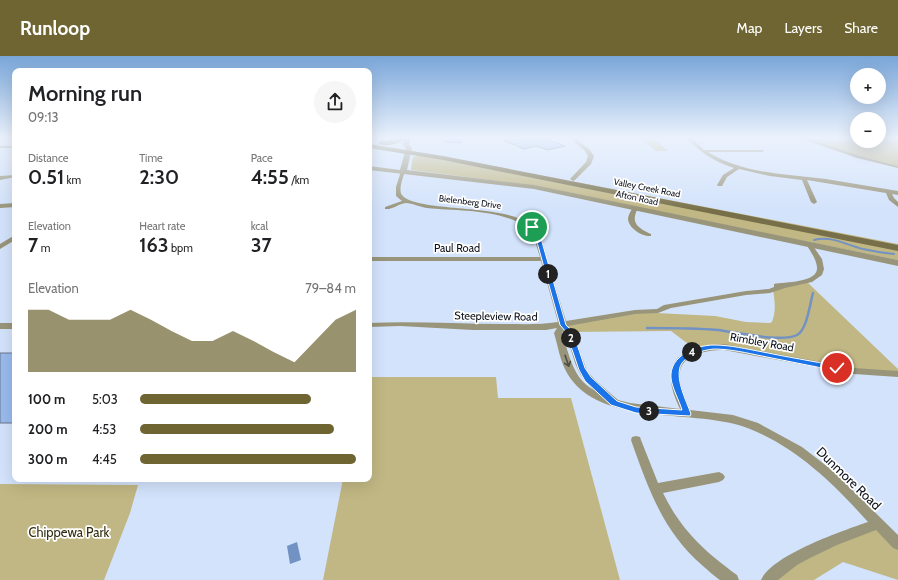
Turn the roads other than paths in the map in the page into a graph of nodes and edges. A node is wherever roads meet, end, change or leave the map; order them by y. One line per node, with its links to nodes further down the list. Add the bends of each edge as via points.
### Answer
1 (406, 161): 10 (street)
2 (476, 161): 32 (main road, Valley Creek Road)
3 (481, 161): 14 (main road, Valley Creek Road)
4 (589, 161): 14 (street)
5 (721, 161): 9 (street)
6 (876, 161): 7 (street)
7 (898, 167)
8 (372, 168): 10 (street, Afton Road)
9 (738, 168): 13 (street); 15 (street, via 725,176)
10 (402, 172): 18 (street, via 398,192); 24 (street, Afton Road, via 527,186)
11 (12, 176): 12 (street)
12 (0, 178)
13 (804, 178): 16 (street); 19 (street)
14 (573, 179): 29 (main road, Valley Creek Road)
15 (720, 185)
16 (889, 192): 17 (street); 20 (street, via 891,199)
17 (898, 193)
18 (406, 201): 23 (street); 34 (street, Bielenberg Drive, via 501,214 521,221 530,226 536,234)
19 (814, 202)
20 (898, 204)
21 (12, 205): 22 (street)
22 (0, 206)
23 (387, 208)
24 (635, 208): 25 (street, via 631,216 632,222 638,230); 30 (street, Afton Road)
25 (649, 236)
26 (12, 239): 28 (street)
27 (0, 242): 28 (street)
28 (8, 242): 31 (street)
29 (898, 242)
30 (809, 244): 35 (street, Afton Road); 37 (street, Steepleview Road, via 821,270 819,275 809,281 782,286 772,291)
31 (0, 247)
32 (898, 248)
33 (372, 259): 34 (street, Paul Road)
34 (544, 259): 37 (street, Bielenberg Drive)
35 (898, 263)
36 (372, 325): 37 (street, Steepleview Road)
37 (563, 325): 41 (street, Dunmore Road, via 558,333 571,374 585,390 597,398 636,410)
38 (0, 326): 39 (street)
39 (12, 326)
40 (898, 374): 41 (street, Rimbley Road, via 854,371 735,349 705,348 689,353 676,367 675,378)
41 (687, 414): 45 (street, Dunmore Road, via 729,419 752,425 773,436 805,455 829,474)
42 (636, 440): 44 (street)
43 (719, 477): 44 (street)
44 (656, 489): 47 (street, via 666,513 688,544)
45 (877, 524): 46 (street, Dunmore Road); 48 (street, via 796,557)
46 (898, 544)
47 (732, 580)
48 (768, 580)

